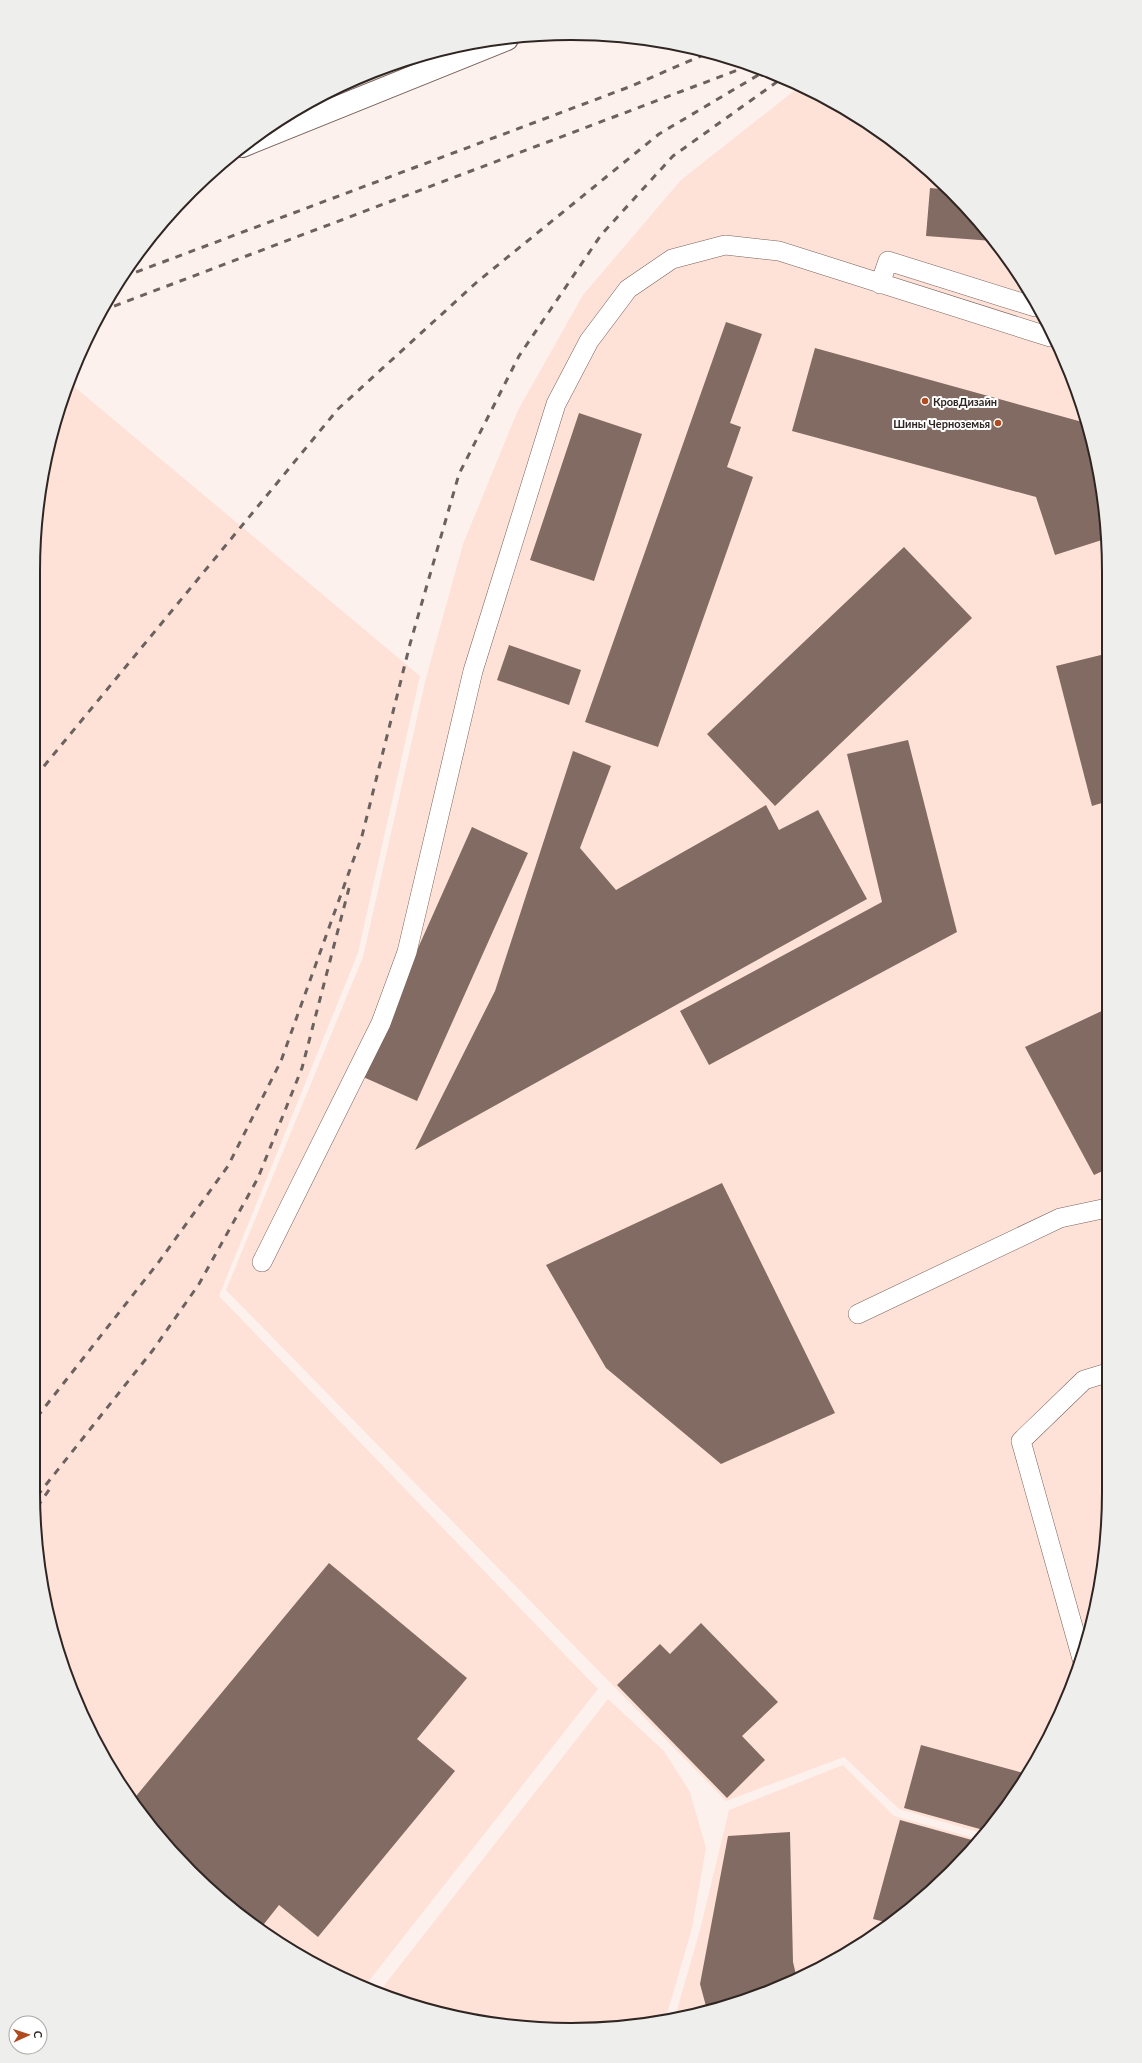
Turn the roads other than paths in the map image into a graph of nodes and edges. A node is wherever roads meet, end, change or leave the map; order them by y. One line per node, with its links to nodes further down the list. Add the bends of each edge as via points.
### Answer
1 (487, 47): 2 (street)
2 (267, 136)
3 (880, 284): 4 (lane, via 888,261); 5 (lane); 7 (lane, via 779,251 725,245 672,259 628,289 588,341 556,404 473,670 407,952 378,1030)
4 (1031, 305)
5 (1047, 336)
6 (1102, 1209): 8 (lane, via 1060,1218)
7 (262, 1262)
8 (858, 1314)
9 (1102, 1375): 10 (lane, via 1084,1380 1021,1441)
10 (1079, 1647)

